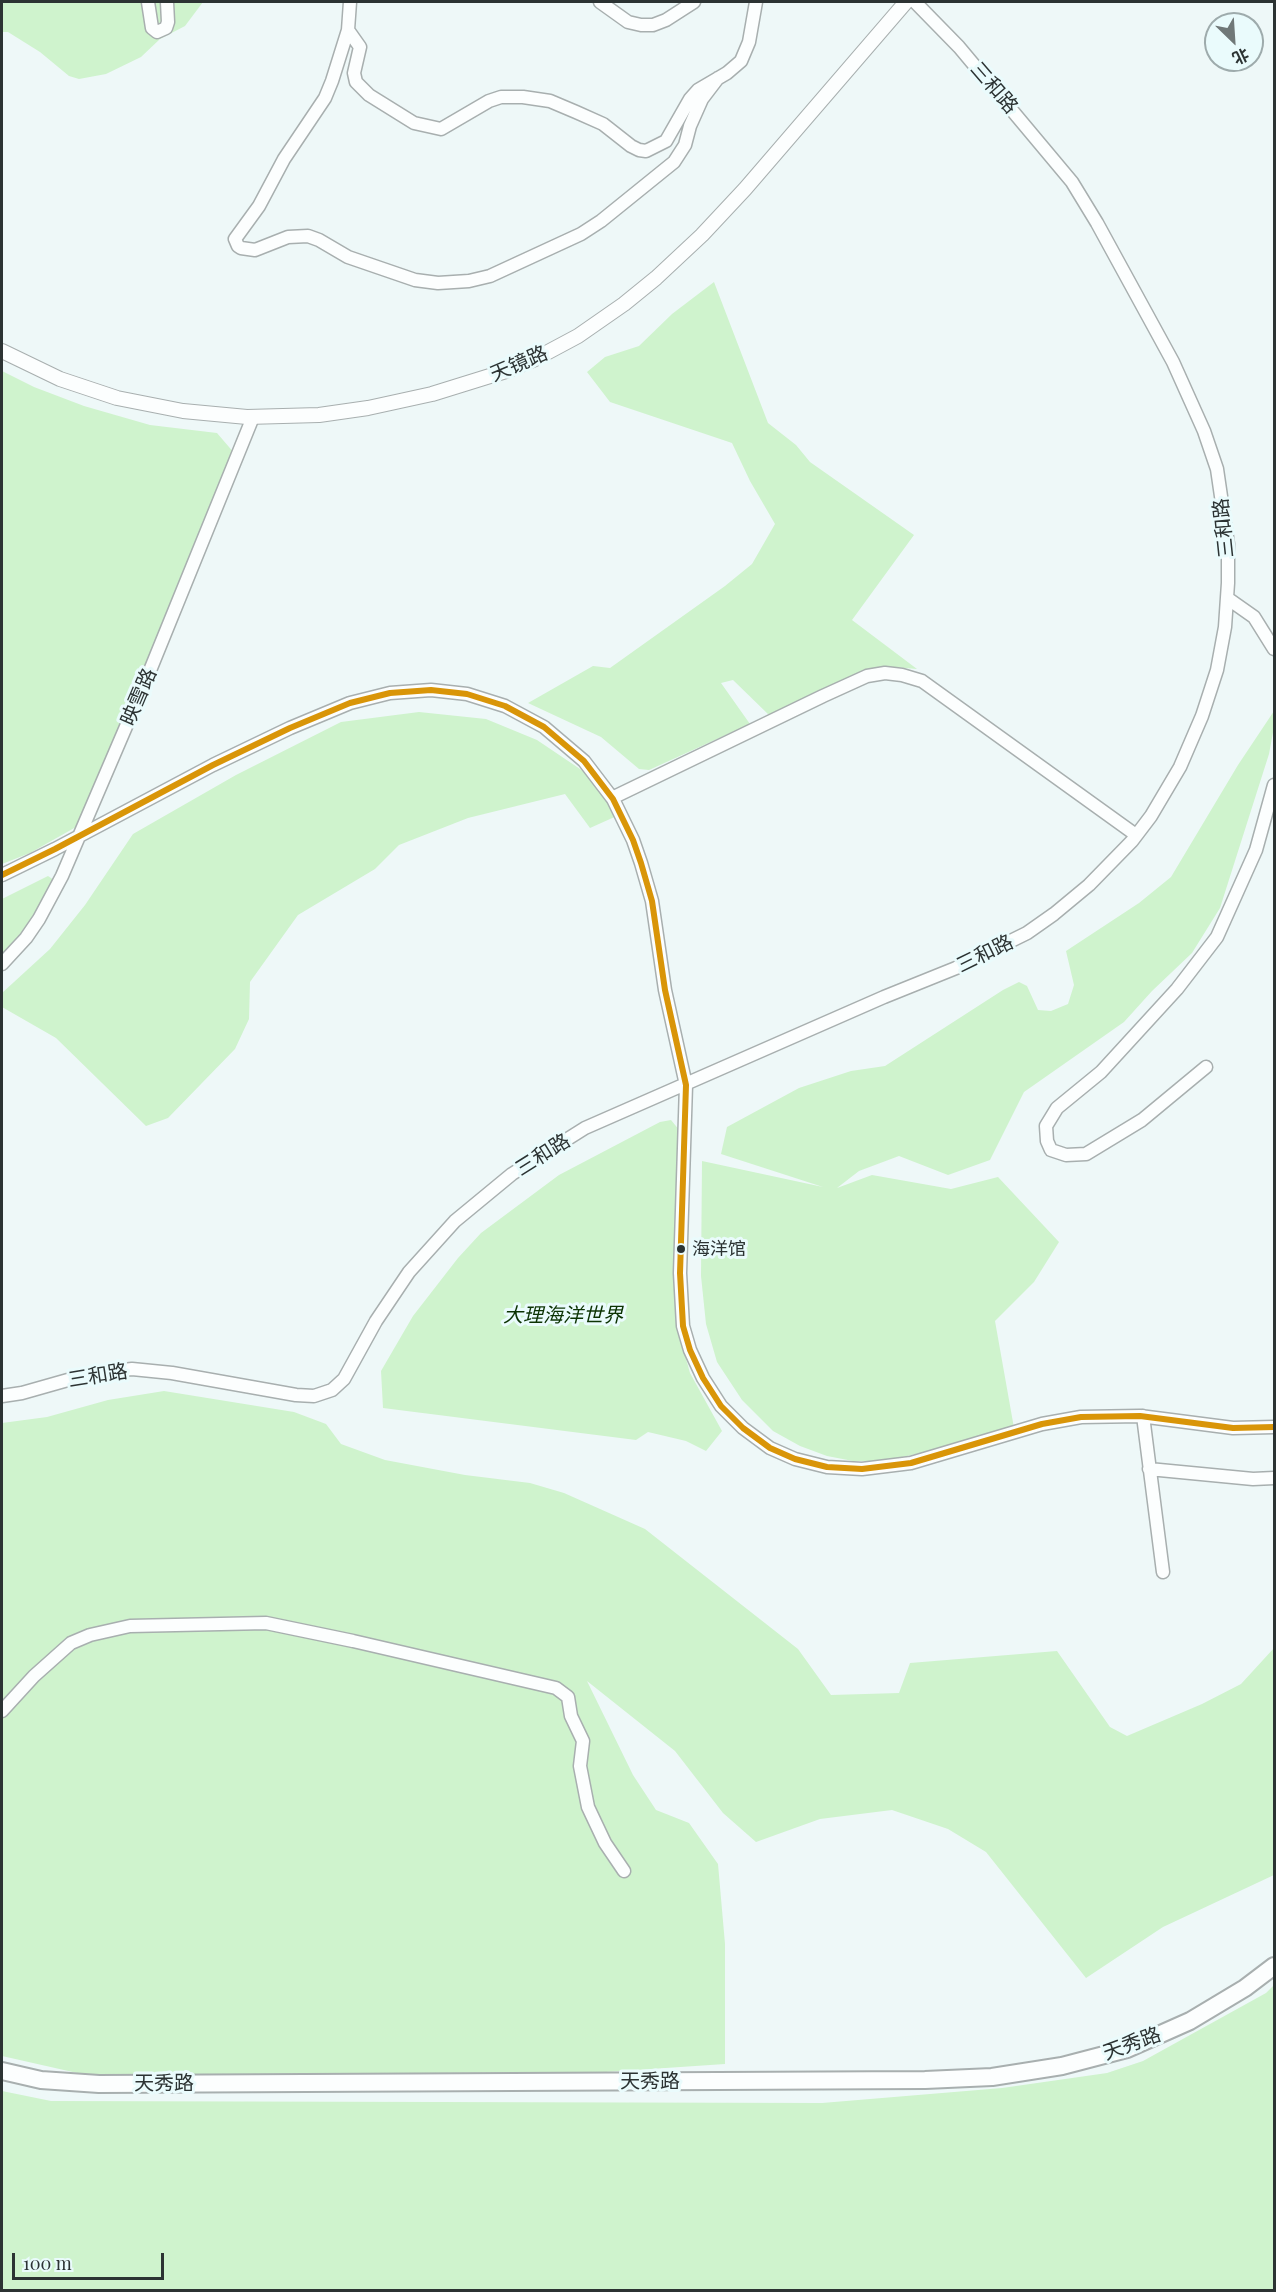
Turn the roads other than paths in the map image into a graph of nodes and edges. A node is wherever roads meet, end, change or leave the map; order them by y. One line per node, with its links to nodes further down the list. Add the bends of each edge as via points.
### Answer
1 (148, 2): 2 (street, via 152,28 157,32 166,28 168,22)
2 (167, 2)
3 (350, 2): 9 (street)
4 (600, 2): 5 (street, via 628,22 641,25 666,21)
5 (694, 2)
6 (756, 2): 10 (street, via 746,53)
7 (906, 2): 12 (street, 天镜路, via 717,220 656,278 585,332 521,365 432,394 339,412)
8 (915, 2): 13 (street, 三和路, via 1072,182 1173,362 1217,469 1228,544)
9 (348, 30): 10 (street, via 360,47 354,73 356,82 401,117 434,128 446,128 489,101 523,97 550,101 576,112 646,151 666,141 690,99); 10 (street, via 325,98 235,239 241,248 261,249 288,237 308,236 348,257 415,280 438,283 490,276 581,234 666,169 682,151 702,99)
10 (718, 78)
11 (2, 351): 12 (street, 天镜路, via 60,379 117,398 183,411)
12 (253, 417): 18 (street, 映雪路, via 149,674)
13 (1227, 598): 14 (street, via 1254,617); 17 (street, 三和路, via 1217,670 1202,716 1180,767)
14 (1275, 649)
15 (1275, 786): 21 (street, via 1256,850 1217,937 1177,989 1101,1072 1057,1108 1046,1126 1051,1150 1066,1155 1086,1154 1142,1120)
16 (612, 798): 17 (street, via 823,696 867,676 885,673 922,681); 18 (street, via 573,750 518,712 455,692 408,690 356,702 290,728); 22 (street, via 633,840 648,886)
17 (1136, 835): 22 (street, 三和路, via 1089,885 1027,933 956,968)
18 (77, 838): 19 (street); 20 (street, 映雪路, via 39,919)
19 (2, 875)
20 (2, 964)
21 (1206, 1067)
22 (686, 1085): 23 (street, 三和路, via 585,1128 512,1174 455,1221 409,1272 344,1379 332,1390 314,1396 296,1395 132,1369 89,1374); 24 (street, via 680,1273 683,1326 708,1387 729,1415 752,1436 804,1462 840,1469 869,1469 922,1460 1041,1424 1116,1415)
23 (2, 1396)
24 (1143, 1416): 25 (street, via 1233,1428); 26 (street)
25 (1275, 1427)
26 (1149, 1469): 27 (street); 28 (street)
27 (1275, 1478)
28 (1163, 1572)
29 (2, 1711): 30 (street, via 71,1643 130,1626 266,1623 556,1688 568,1697 571,1716 583,1741 580,1766 588,1807)
30 (624, 1871)
31 (1275, 1966): 32 (main road, 天秀路, via 1190,2021 1127,2049 992,2078 99,2084 41,2080)
32 (2, 2072)

